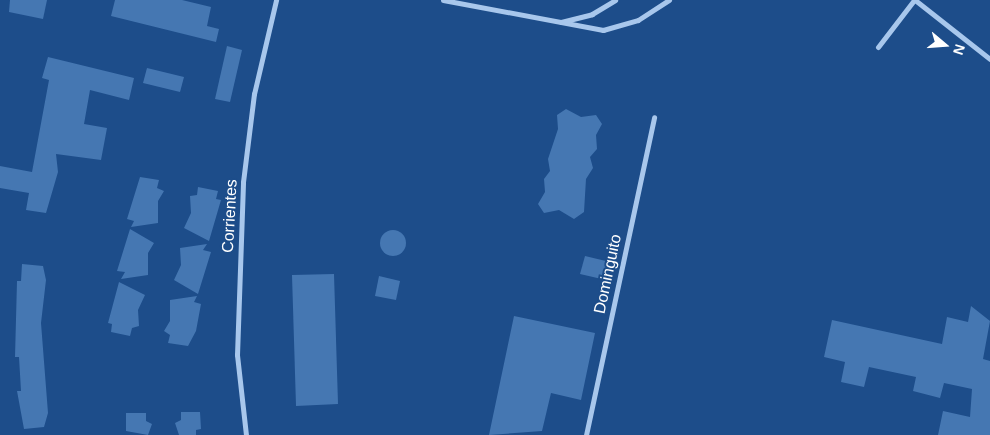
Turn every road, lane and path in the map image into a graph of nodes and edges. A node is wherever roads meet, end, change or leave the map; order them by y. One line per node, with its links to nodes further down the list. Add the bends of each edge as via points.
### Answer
1 (276, 0): 10 (street, Corrientes, via 254,94 243,182 237,355)
2 (443, 0): 6 (street)
3 (615, 0): 6 (street, via 592,14)
4 (668, 0): 6 (street, via 638,20 610,30)
5 (915, 0): 7 (street); 8 (street)
6 (554, 23)
7 (878, 47)
8 (990, 59)
9 (654, 117): 11 (street, Dominguito)
10 (246, 435)
11 (586, 435)

